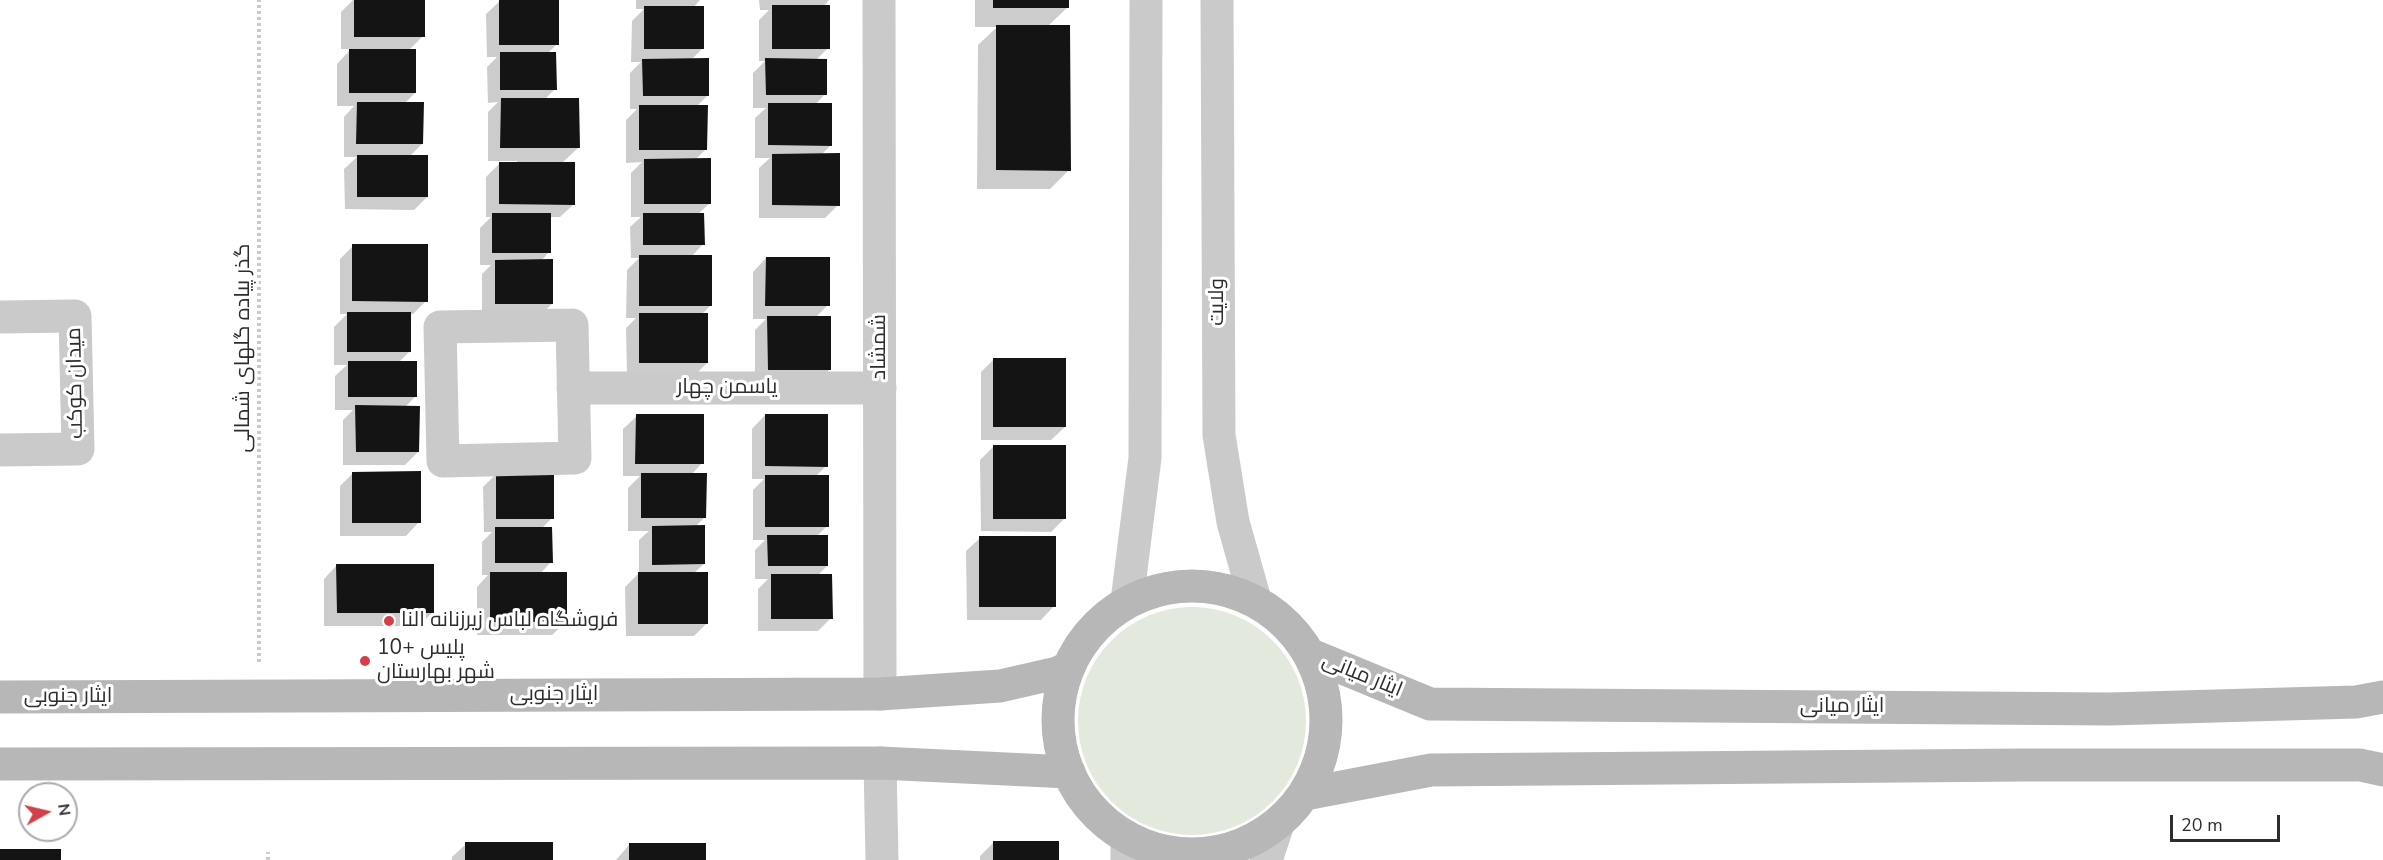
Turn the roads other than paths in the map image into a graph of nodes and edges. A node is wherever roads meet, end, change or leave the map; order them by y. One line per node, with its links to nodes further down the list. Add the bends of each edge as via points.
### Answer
1 (879, 0): 6 (street, شمشاد)
2 (1146, 0): 9 (street, via 1145,458)
3 (1217, 0): 8 (street, ولایت, via 1219,435 1233,522)
4 (0, 317): 7 (street, میدان کوکب, via 75,316 78,449)
5 (573, 388): 5 (street, via 572,325 440,327 443,461 575,458); 6 (street, یاسمن چهار)
6 (880, 388): 12 (street, شمشاد)
7 (0, 450)
8 (1255, 600): 9 (main road, via 1224,588 1191,585 1158,589); 10 (main road, via 1287,624)
9 (1127, 601): 11 (main road, via 1102,619 1083,641)
10 (1311, 655): 14 (main road, ایثار میانی, via 1430,704 2110,709 2356,702); 19 (main road, via 1324,689 1327,725 1321,761)
11 (1068, 668): 12 (main road, ایثار جنوبی, via 1000,686); 18 (main road, via 1059,702 1059,738)
12 (880, 694): 13 (main road, ایثار جنوبی)
13 (0, 697)
14 (2383, 697)
15 (880, 763): 16 (main road); 18 (main road); 22 (street)
16 (0, 764)
17 (2383, 770): 19 (main road, via 2360,765 2023,765 1431,770)
18 (1069, 772): 21 (main road, via 1092,809)
19 (1305, 794): 20 (main road)
20 (1278, 824): 21 (main road, via 1251,842 1220,852 1188,855); 23 (street)
21 (1127, 849)
22 (882, 860)
23 (1266, 860)

